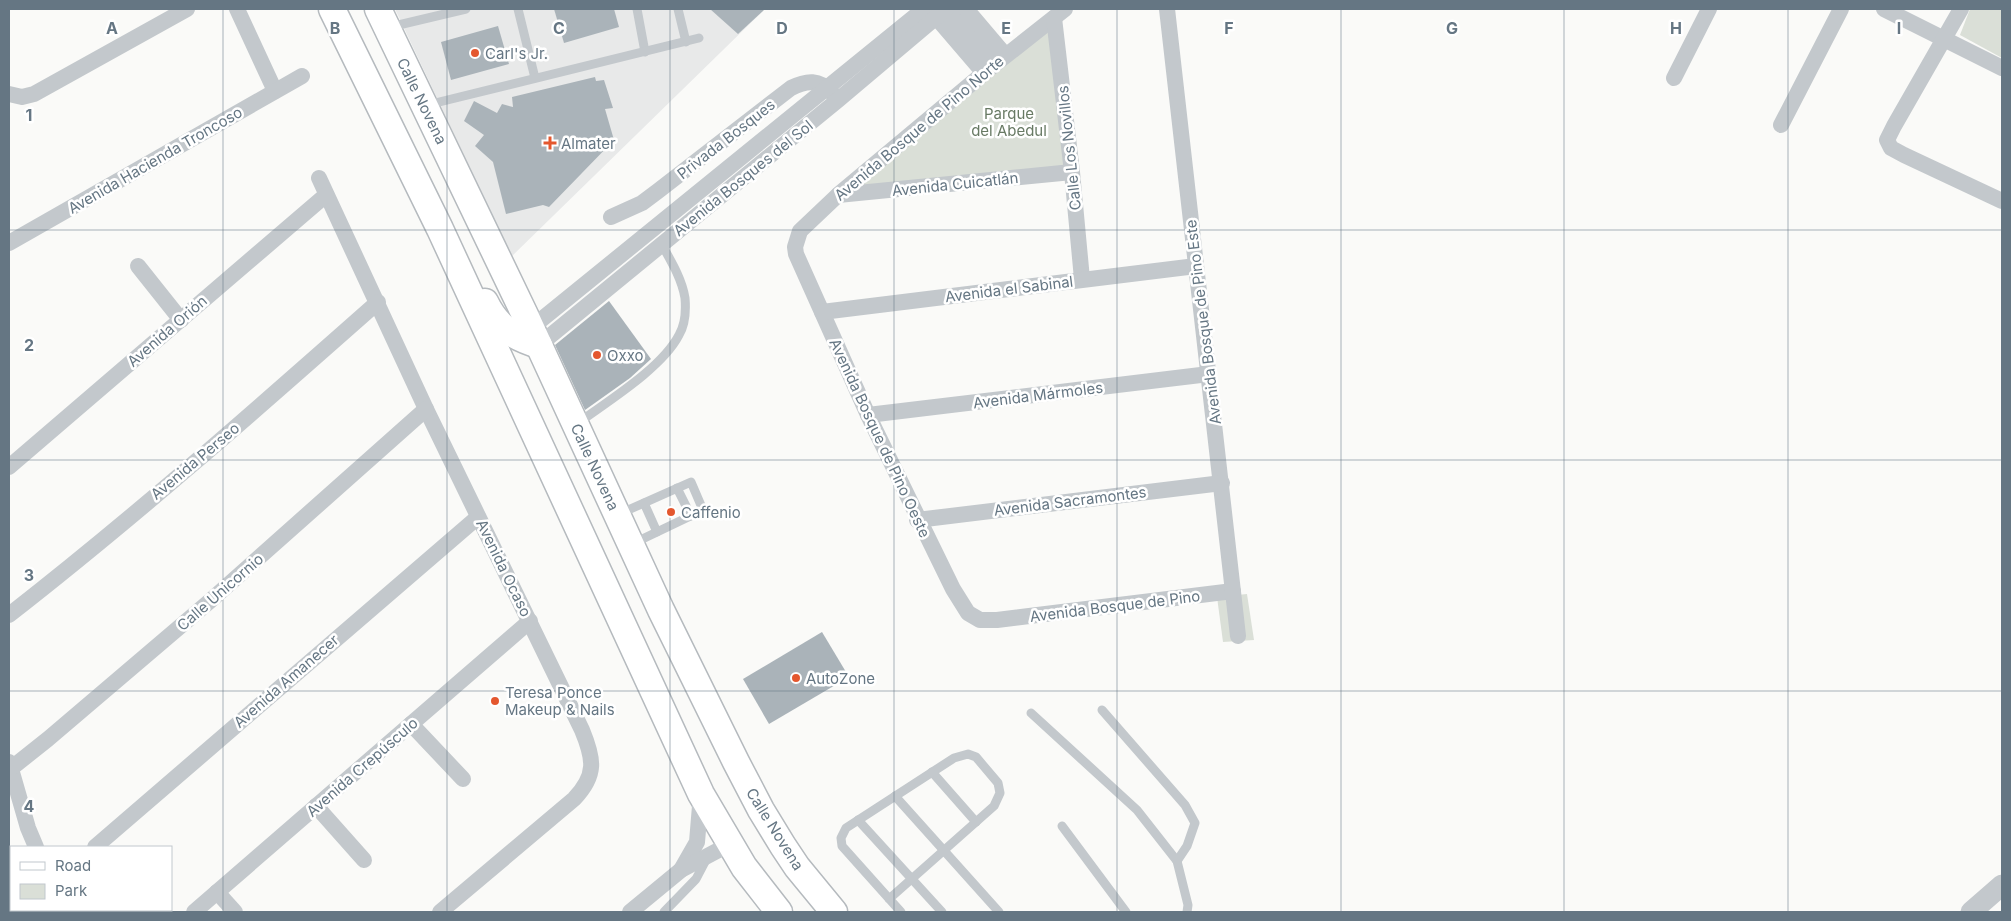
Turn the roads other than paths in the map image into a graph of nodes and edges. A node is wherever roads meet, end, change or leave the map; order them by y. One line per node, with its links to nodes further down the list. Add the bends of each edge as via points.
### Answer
1 (187, 9): 29 (street, via 34,94 22,97)
2 (237, 9): 28 (street)
3 (332, 9): 39 (main road)
4 (466, 9): 15 (lane)
5 (518, 9): 25 (lane)
6 (637, 9): 21 (lane)
7 (678, 9): 20 (lane)
8 (966, 9): 22 (street)
9 (1167, 9): 44 (street, Avenida Bosque de Pino Este)
10 (1709, 9): 26 (street)
11 (1841, 9): 32 (street)
12 (1884, 9): 19 (street)
13 (1961, 9): 19 (street)
14 (936, 10): 22 (street); 27 (street, Avenida Bosques del Sol); 30 (street, Avenida Bosques del Sol)
15 (434, 13): 17 (lane)
16 (1060, 13): 22 (street, Avenida Bosque de Pino Norte); 33 (street, Calle Los Novillos)
17 (383, 18): 31 (main road, Calle Novena)
18 (699, 38): 20 (lane)
19 (1943, 39): 23 (street); 37 (street, via 1887,140 1891,148 1904,155)
20 (686, 42): 21 (lane)
21 (645, 52): 25 (lane)
22 (995, 64): 36 (street, Avenida Bosque de Pino Norte)
23 (2002, 68)
24 (302, 76): 28 (street, Avenida Hacienda Troncoso)
25 (535, 78): 31 (lane)
26 (1674, 78)
27 (827, 87): 30 (street); 38 (street, Privada Bosques, via 806,81 791,88 642,203); 49 (street, Avenida Bosques del Sol)
28 (275, 91): 41 (street, Avenida Hacienda Troncoso)
29 (9, 94)
30 (838, 100): 42 (street, Avenida Bosques del Sol)
31 (425, 106): 49 (main road, Calle Novena)
32 (1781, 125)
33 (1072, 172): 36 (street, Avenida Cuicatlán); 45 (street, Calle Los Novillos)
34 (319, 178): 35 (street, Avenida Ocaso)
35 (326, 195): 46 (street, Avenida Ocaso); 48 (street, Avenida Orión)
36 (838, 196): 40 (street, Avenida Bosque de Pino Norte)
37 (2002, 201)
38 (611, 217)
39 (440, 229): 49 (main road, via 460,254 490,312 514,336); 75 (main road)
40 (800, 231): 47 (street, Avenida Bosque de Pino Oeste, via 796,238 796,254)
41 (9, 243)
42 (662, 245): 49 (street, Avenida Bosques del Sol); 53 (lane, via 678,275 684,297 684,321 679,336 655,364)
43 (138, 266): 48 (street)
44 (1196, 266): 45 (street, Avenida el Sabinal); 50 (street, Avenida Bosque de Pino Este)
45 (1082, 279): 47 (street, Avenida el Sabinal)
46 (378, 302): 51 (street, Avenida Ocaso); 65 (street, Avenida Perseo, via 172,481)
47 (822, 312): 52 (street, Avenida Bosque de Pino Oeste)
48 (181, 320): 54 (street, Avenida Orión)
49 (535, 337): 53 (main road, Calle Novena)
50 (1209, 374): 52 (street, Avenida Mármoles); 55 (street, Avenida Bosque de Pino Este)
51 (426, 409): 60 (street, Avenida Ocaso); 72 (street, Calle Unicornio, via 210,601 48,739)
52 (868, 415): 61 (street, Avenida Bosque de Pino Oeste)
53 (576, 425): 58 (main road, Calle Novena)
54 (9, 467)
55 (1222, 483): 61 (street, Avenida Sacramontes); 64 (street, Avenida Bosque de Pino Este)
56 (677, 488): 57 (lane); 59 (lane); 59 (lane, via 691,482 703,510)
57 (644, 503): 58 (lane); 62 (lane)
58 (618, 515): 63 (main road, Calle Novena)
59 (690, 516): 62 (lane)
60 (478, 517): 67 (street, Avenida Ocaso); 82 (street, Avenida Amanecer)
61 (917, 520): 66 (street, Avenida Bosque de Pino Oeste, via 961,605 980,620)
62 (657, 532): 63 (lane)
63 (631, 544): 98 (main road, Calle Novena, via 761,810 797,867)
64 (1233, 591): 66 (street, Avenida Bosque de Pino); 68 (street, Avenida Bosque de Pino Este)
65 (9, 615)
66 (996, 620)
67 (530, 621): 71 (street, Avenida Crepúsculo); 92 (street, Avenida Ocaso, via 582,730 592,762 591,773 574,799)
68 (1238, 636)
69 (1102, 710): 86 (lane, via 1185,805 1194,823 1187,846)
70 (1031, 713): 86 (lane, via 1137,810)
71 (411, 724): 74 (street); 77 (street, Avenida Crepúsculo)
72 (9, 767): 81 (street)
73 (932, 772): 76 (lane); 79 (lane); 79 (lane, via 954,758 968,754 976,757 998,783 1000,793 994,806)
74 (463, 779)
75 (701, 794): 83 (main road); 87 (street, via 697,842)
76 (895, 796): 78 (lane); 84 (lane)
77 (316, 806): 85 (street); 90 (street, Avenida Crepúsculo)
78 (858, 820): 88 (lane); 91 (lane, via 846,828 841,838 842,846)
79 (976, 822): 84 (lane)
80 (1062, 826): 102 (lane)
81 (36, 846)
82 (96, 846)
83 (719, 850): 87 (street); 96 (lane); 97 (main road)
84 (944, 850): 88 (lane); 101 (lane)
85 (364, 860)
86 (1177, 861): 103 (lane)
87 (681, 870): 95 (street)
88 (912, 879): 91 (lane); 100 (lane)
89 (2002, 885): 104 (street)
90 (217, 892): 93 (street, Avenida Crepúsculo); 94 (street)
91 (889, 899): 99 (lane)
92 (443, 911)
93 (194, 912)
94 (235, 912)
95 (630, 912)
96 (664, 912)
97 (779, 912)
98 (834, 912)
99 (901, 912)
100 (942, 912)
101 (999, 912)
102 (1126, 912)
103 (1187, 912)
104 (1971, 912)

